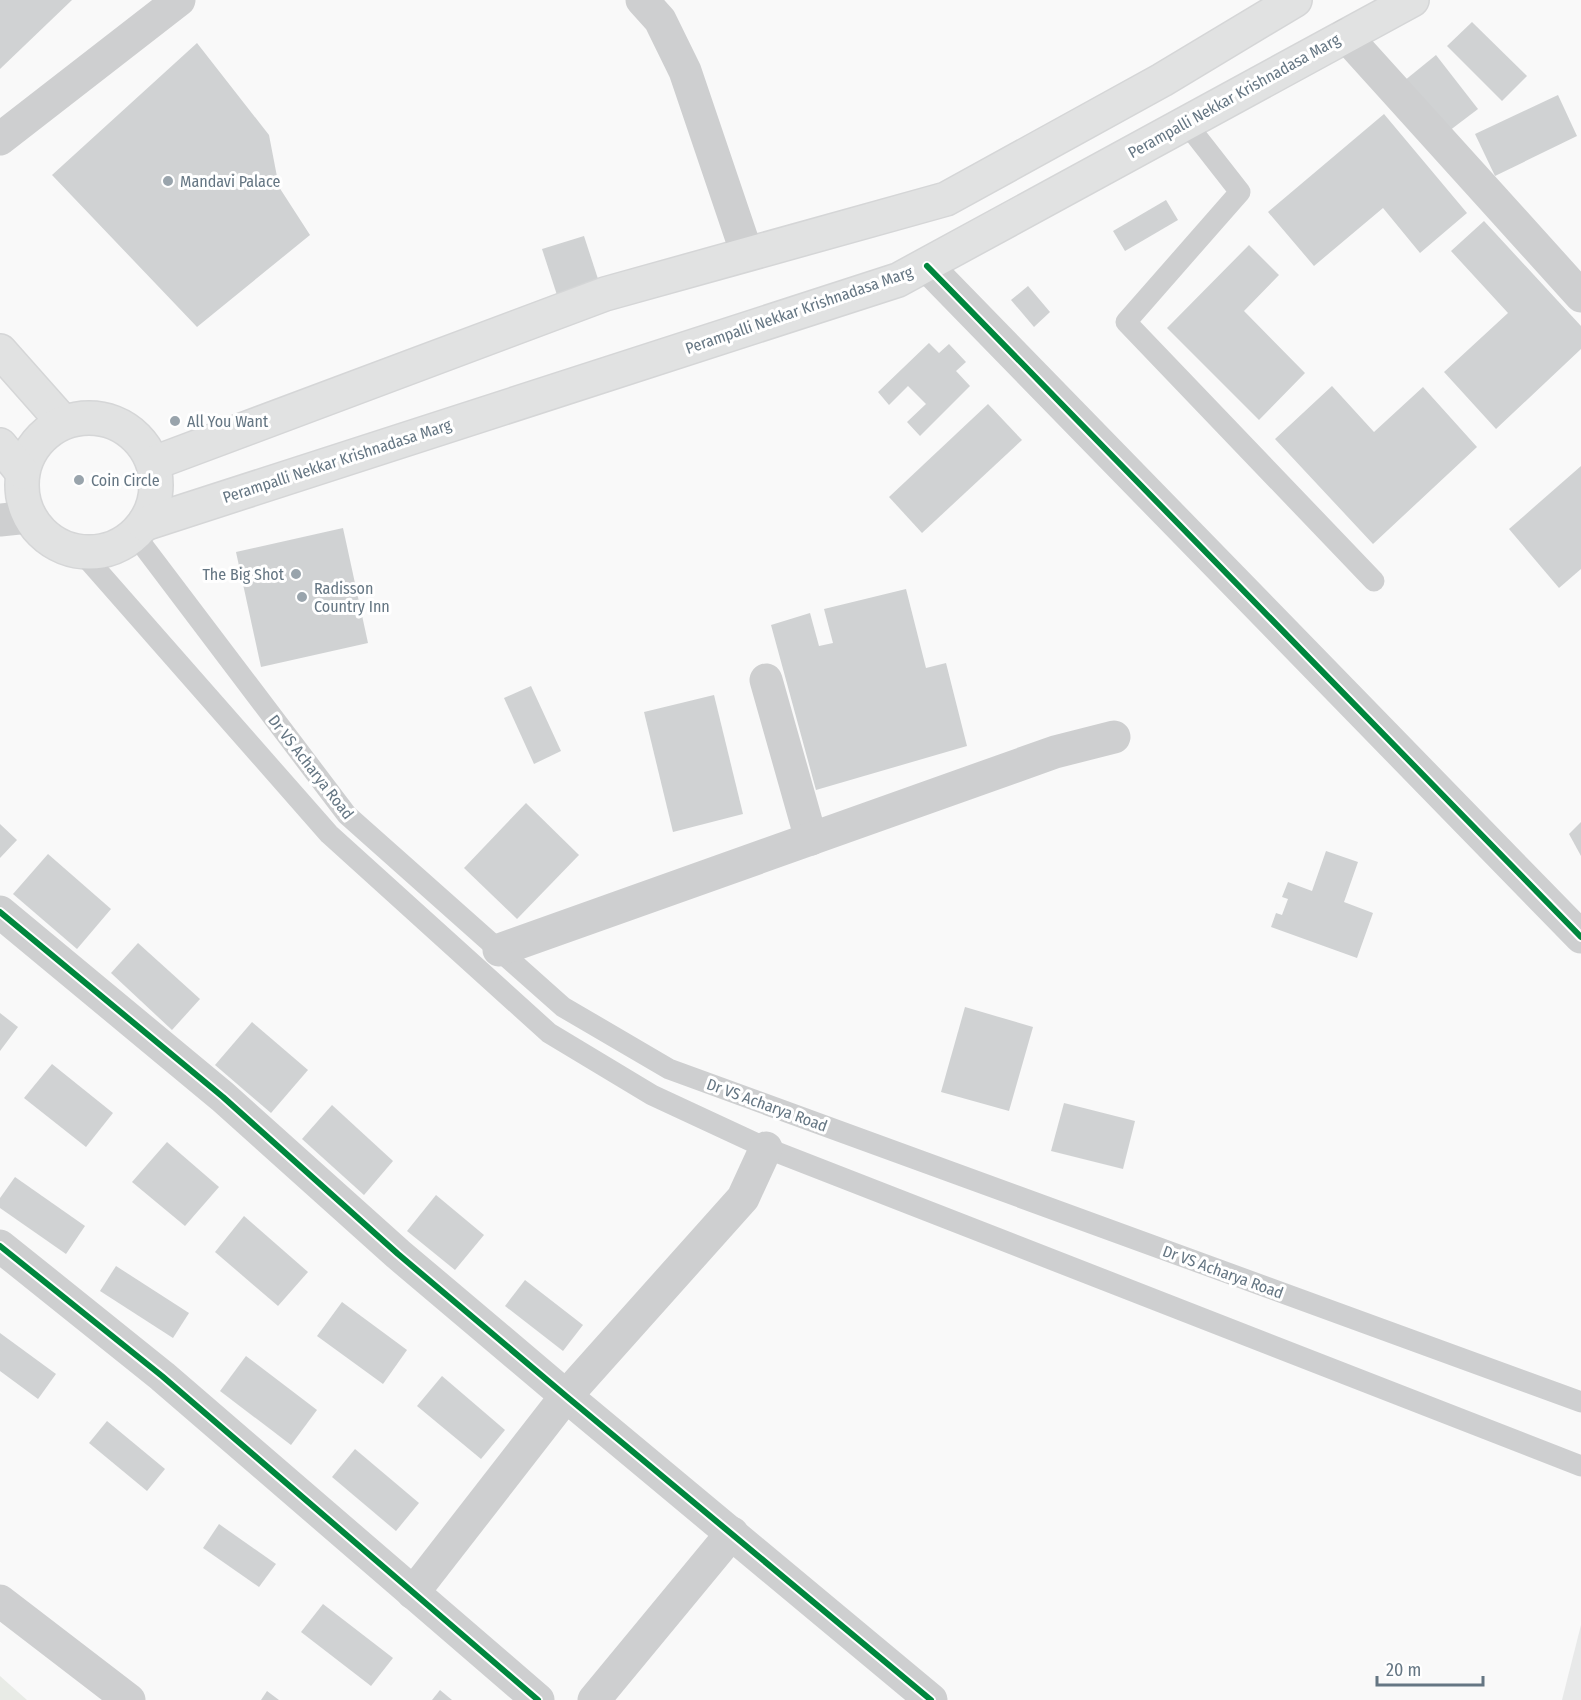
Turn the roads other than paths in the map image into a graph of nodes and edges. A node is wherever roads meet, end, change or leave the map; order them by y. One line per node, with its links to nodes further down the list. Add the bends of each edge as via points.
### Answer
1 (179, 0): 7 (street)
2 (642, 0): 8 (street, via 660,20 685,71)
3 (1295, 0): 8 (main road, via 1162,80 946,199)
4 (1412, 0): 5 (main road, Perampalli Nekkar Krishnadasa Marg)
5 (1344, 35): 6 (main road, Perampalli Nekkar Krishnadasa Marg); 10 (street)
6 (1186, 123): 9 (main road, Perampalli Nekkar Krishnadasa Marg); 19 (lane, via 1240,192 1126,322)
7 (0, 139)
8 (747, 254): 14 (main road, via 605,294)
9 (927, 266): 17 (main road, Perampalli Nekkar Krishnadasa Marg, via 898,280); 24 (street)
10 (1581, 296)
11 (0, 351): 12 (main road)
12 (63, 422): 14 (main road, via 85,417 107,419 127,428); 15 (main road, via 44,434 30,452)
13 (0, 445): 15 (main road)
14 (154, 463): 17 (main road, via 157,486 153,508)
15 (22, 472): 16 (main road, via 22,495)
16 (14, 518): 18 (main road, via 61,547)
17 (139, 530): 18 (main road, via 105,551); 25 (lane, Dr VS Acharya Road, via 347,815)
18 (82, 553): 26 (lane, Dr VS Acharya Road, via 329,834 549,1033 652,1095)
19 (1374, 581)
20 (766, 681): 22 (street)
21 (1114, 737): 22 (street, via 1055,752)
22 (811, 839): 25 (street)
23 (0, 912): 28 (street, via 224,1097 398,1254)
24 (1581, 937)
25 (499, 950): 29 (lane, Dr VS Acharya Road, via 563,1007 669,1069)
26 (766, 1148): 28 (street, via 743,1198); 30 (lane, Dr VS Acharya Road)
27 (0, 1246): 32 (street, via 162,1377)
28 (566, 1396): 31 (street); 32 (street)
29 (1581, 1402)
30 (1581, 1466)
31 (732, 1533): 36 (street); 37 (street)
32 (413, 1593): 35 (street)
33 (0, 1600): 34 (street)
34 (129, 1700)
35 (538, 1700)
36 (594, 1700)
37 (931, 1700)

